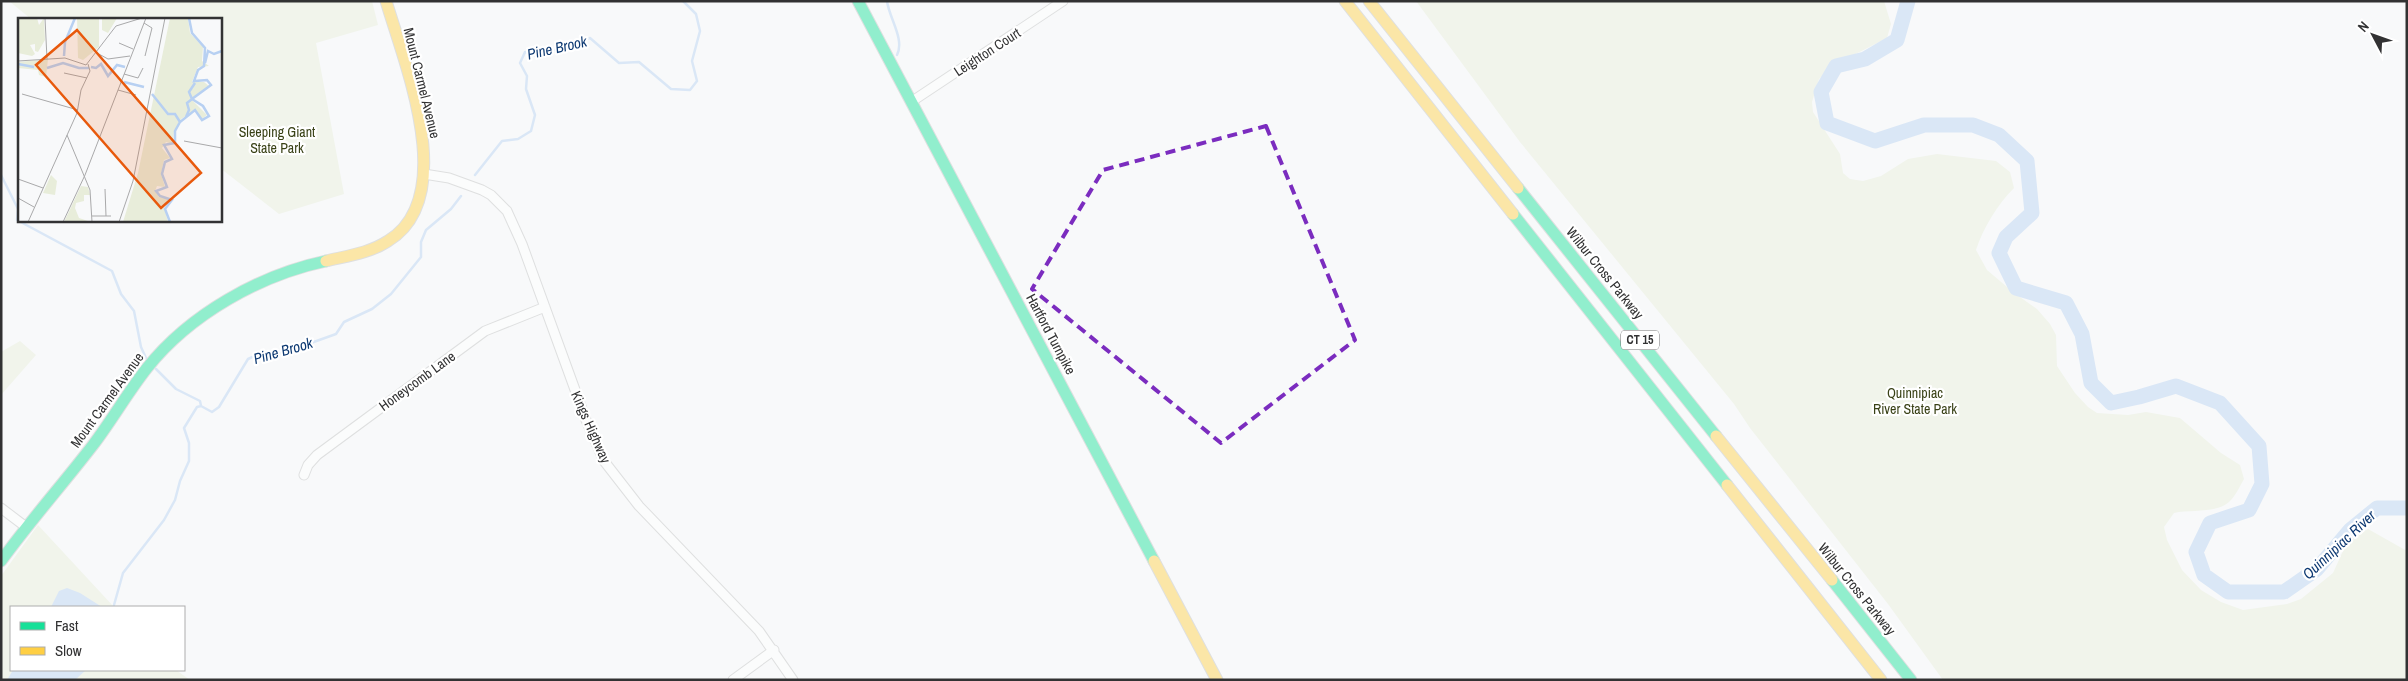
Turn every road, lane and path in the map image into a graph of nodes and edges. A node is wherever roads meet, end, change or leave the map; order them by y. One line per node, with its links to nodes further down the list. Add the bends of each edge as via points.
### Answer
1 (858, 1): 6 (main road, Hartford Turnpike)
2 (1063, 1): 6 (street, Leighton Court)
3 (1345, 1): 17 (main road, CT 15)
4 (1369, 1): 18 (main road, Wilbur Cross Parkway / CT 15)
5 (389, 2): 7 (main road, Mount Carmel Avenue, via 417,113)
6 (910, 102): 16 (main road, Hartford Turnpike)
7 (424, 174): 8 (street, Kings Highway, via 473,186 502,205 516,230); 11 (main road, Mount Carmel Avenue, via 410,218 393,238 372,249 306,266 256,286 217,307 178,337 148,367 95,444)
8 (545, 307): 9 (street, Honeycomb Lane, via 485,331 317,455); 13 (street, Kings Highway, via 592,436 610,470 639,506 745,614)
9 (304, 476)
10 (1, 508): 11 (street)
11 (26, 527): 12 (main road, Mount Carmel Avenue)
12 (1, 561)
13 (774, 650): 14 (street); 15 (street, Kings Highway)
14 (733, 680)
15 (793, 680)
16 (1217, 680)
17 (1881, 680)
18 (1911, 680)

